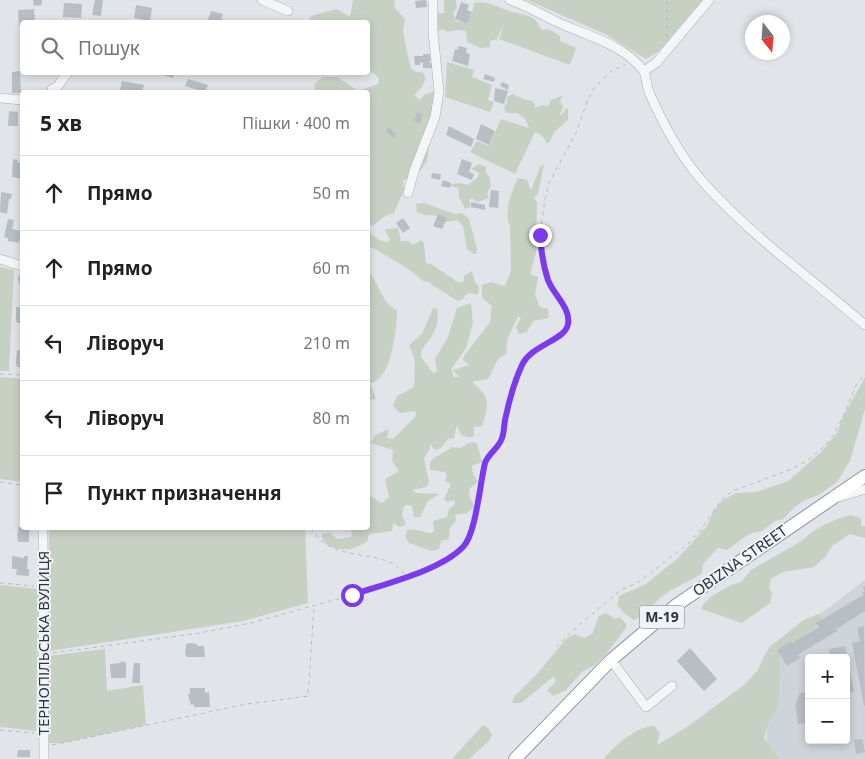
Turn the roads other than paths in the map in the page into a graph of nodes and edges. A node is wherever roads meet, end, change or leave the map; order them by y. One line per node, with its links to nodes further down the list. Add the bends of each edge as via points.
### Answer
1 (262, 0): 5 (street)
2 (433, 0): 11 (street, via 439,92 435,117)
3 (510, 0): 6 (street, via 626,53)
4 (710, 0): 6 (street, via 656,63)
5 (288, 11)
6 (644, 72): 14 (street, via 648,90 673,139 702,180 763,240)
7 (66, 75): 8 (street)
8 (52, 89)
9 (0, 98): 10 (street)
10 (20, 100)
11 (408, 193)
12 (0, 259): 13 (street)
13 (20, 265)
14 (865, 325)
15 (865, 476): 17 (highway, OBIZNA STREET / М-19)
16 (865, 489): 17 (street)
17 (830, 500): 19 (highway, OBIZNA STREET / М-19, via 675,606)
18 (44, 530): 21 (street, ТЕРНОПІЛЬСЬКА ВУЛИЦЯ)
19 (610, 660): 20 (street, via 646,707); 22 (highway, OBIZNA STREET / М-19)
20 (672, 686)
21 (44, 759)
22 (515, 759)

